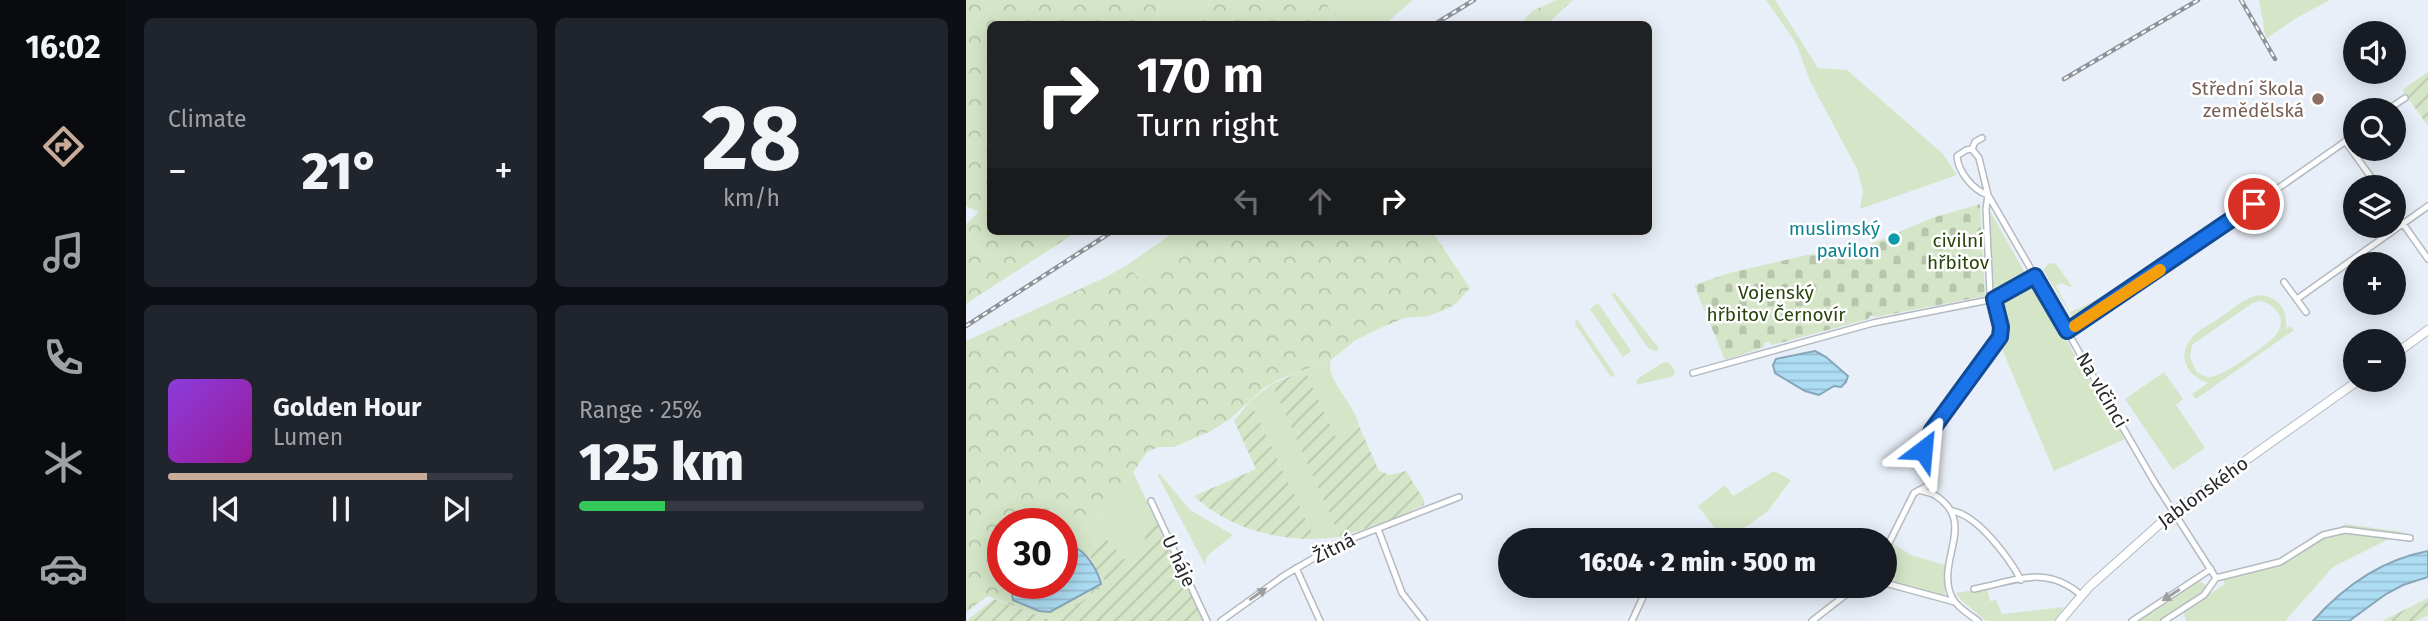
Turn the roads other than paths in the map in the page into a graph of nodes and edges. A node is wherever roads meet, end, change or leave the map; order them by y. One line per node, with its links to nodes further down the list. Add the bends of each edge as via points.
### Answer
1 (1982, 138): 3 (street)
2 (2343, 142): 16 (street)
3 (1972, 149): 4 (street, Na vlčinci, via 1979,158); 4 (street, Na vlčinci, via 1957,156 1958,163 1979,192)
4 (1987, 195): 10 (street, Na vlčinci); 12 (street, via 1990,293)
5 (2428, 206): 6 (street)
6 (2406, 222)
7 (2406, 228): 9 (street)
8 (2383, 238): 13 (street)
9 (2428, 259)
10 (2035, 276): 12 (street); 16 (street, Na vlčinci)
11 (2284, 282): 13 (street)
12 (1994, 299): 18 (street, via 1873,323); 20 (street, via 2000,337 1926,441 1923,459)
13 (2297, 299): 14 (street)
14 (2306, 312)
15 (2428, 330): 17 (street)
16 (2067, 331): 26 (street, Na vlčinci)
17 (2406, 346)
18 (1693, 373)
19 (2343, 391): 26 (street, Jablonského)
20 (1931, 484): 21 (street); 22 (street)
21 (1919, 490): 22 (street); 27 (street)
22 (1933, 494): 25 (street)
23 (1459, 497): 28 (street, Žitná)
24 (1151, 502): 40 (street, U háje)
25 (1952, 512): 33 (street, via 1961,513 1984,530); 39 (street, via 1955,529 1949,587)
26 (2173, 512): 31 (street, Na vlčinci); 36 (street, Jablonského)
27 (1896, 528)
28 (1378, 529): 30 (street, Žitná, via 1338,544); 43 (street, via 1402,593)
29 (2410, 538): 32 (street, via 2345,530 2323,536 2280,562)
30 (1297, 568): 41 (street, Žitná, one-way to 30); 42 (street)
31 (2211, 569): 32 (street, Na vlčinci); 48 (street, one-way to 48)
32 (2216, 578): 49 (street, via 2204,595)
33 (2021, 580): 35 (street); 36 (street, via 2049,576)
34 (1897, 586): 39 (street)
35 (1974, 589)
36 (2081, 595): 47 (street, Jablonského)
37 (1643, 598): 44 (street)
38 (1842, 598): 45 (street)
39 (1955, 602): 46 (street)
40 (1207, 621)
41 (1221, 621)
42 (1320, 621)
43 (1423, 621)
44 (1632, 621)
45 (1812, 621)
46 (1978, 621)
47 (2060, 621)
48 (2132, 621)
49 (2164, 621)

